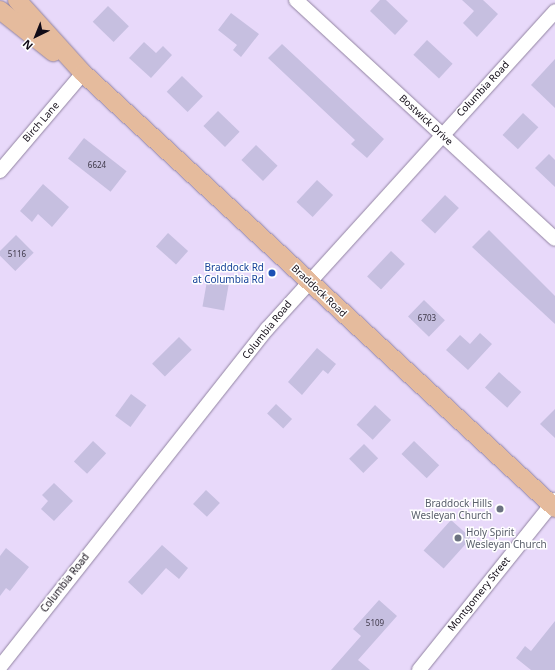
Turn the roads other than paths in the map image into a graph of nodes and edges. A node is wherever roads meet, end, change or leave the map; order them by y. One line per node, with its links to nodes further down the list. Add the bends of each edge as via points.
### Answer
1 (17, 0): 5 (main road, Braddock Road)
2 (296, 0): 6 (street, Bostwick Drive)
3 (0, 10): 5 (main road, Braddock Road)
4 (555, 11): 6 (street, Columbia Road)
5 (83, 74): 7 (street, Birch Lane); 9 (main road, Braddock Road)
6 (441, 134): 8 (street, Bostwick Drive); 9 (street, Columbia Road)
7 (0, 171)
8 (555, 239)
9 (308, 281): 10 (main road, Braddock Road); 11 (street, Columbia Road)
10 (554, 505): 12 (street, Montgomery Street)
11 (0, 668)
12 (419, 670)

